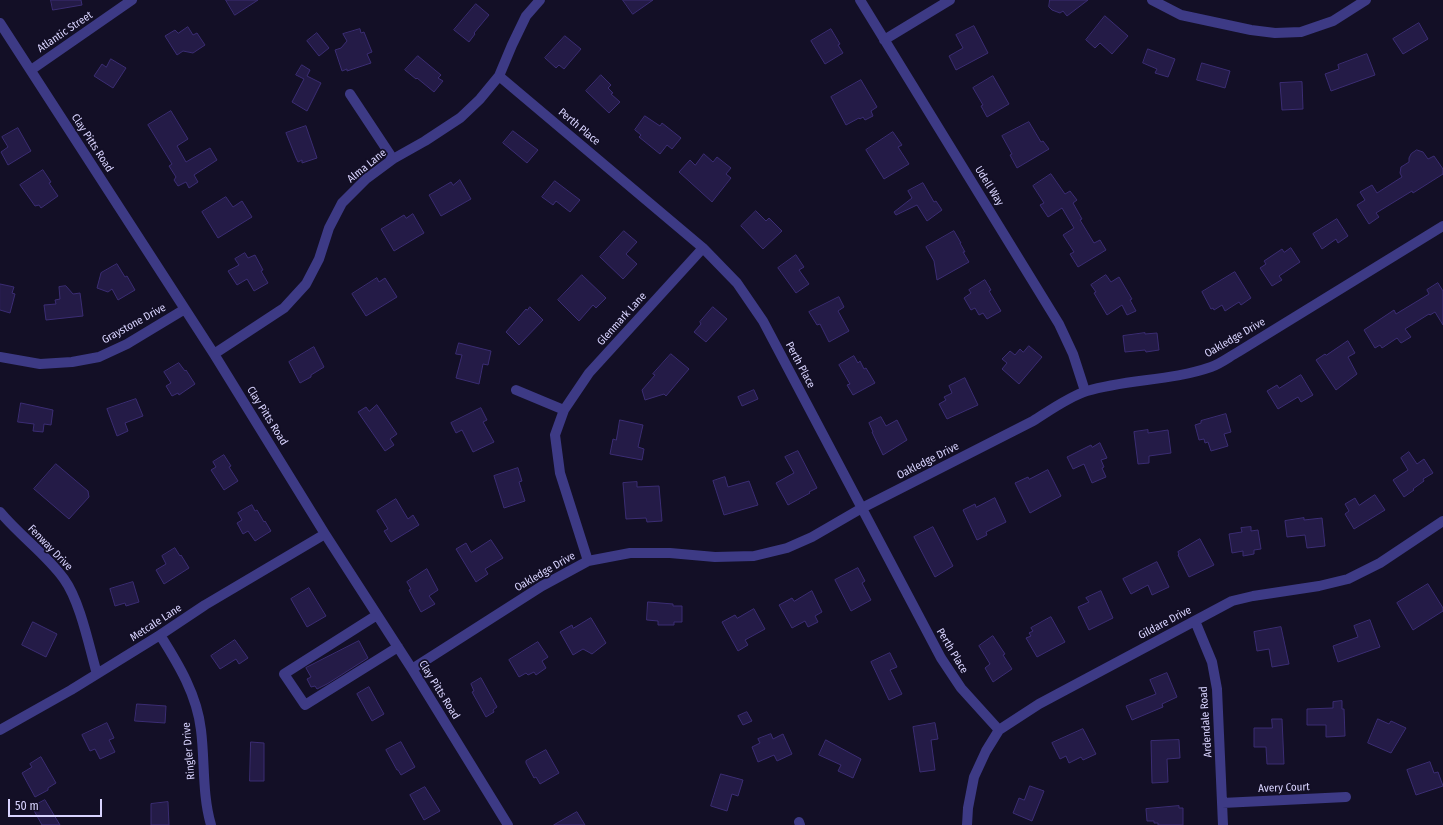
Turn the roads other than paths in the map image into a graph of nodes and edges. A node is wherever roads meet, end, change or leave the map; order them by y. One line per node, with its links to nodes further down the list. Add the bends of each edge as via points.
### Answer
1 (132, 0): 9 (street, Atlantic Street)
2 (540, 0): 10 (street, Alma Lane, via 526,16)
3 (860, 0): 8 (street, Udell Way)
4 (950, 0): 8 (street)
5 (1152, 0): 6 (street, via 1181,14 1275,33 1301,32 1333,21)
6 (1366, 0)
7 (0, 23): 9 (street, Clay Pitts Road)
8 (884, 40): 20 (street, Udell Way, via 1059,324 1073,354)
9 (30, 70): 16 (street, Clay Pitts Road)
10 (499, 76): 12 (street, Alma Lane, via 460,118); 15 (street, Perth Place)
11 (350, 94): 12 (street)
12 (393, 159): 17 (street, Alma Lane, via 366,179 342,203 306,284 284,308)
13 (1440, 228): 14 (street); 20 (street, Oakledge Drive, via 1212,367 1182,375)
14 (1443, 239)
15 (703, 248): 21 (street, Glenmark Lane, via 589,373); 22 (street, Perth Place, via 737,283 764,321)
16 (184, 309): 17 (street, Clay Pitts Road); 18 (street, Graystone Drive, via 127,344 100,357 40,364)
17 (214, 354): 25 (street, Clay Pitts Road)
18 (0, 358)
19 (516, 390): 21 (street)
20 (1085, 391): 22 (street, Oakledge Drive)
21 (564, 410): 26 (street, Glenmark Lane, via 555,435 560,473)
22 (862, 508): 26 (street, Oakledge Drive, via 812,537 786,548 754,556 630,553); 34 (street, Perth Place, via 941,658 961,688)
23 (0, 512): 32 (street, Fenway Drive, via 64,579 76,602)
24 (1443, 521): 28 (street, Gildare Drive, via 1380,563 1348,580 1253,596 1232,602)
25 (325, 534): 27 (street, Clay Pitts Road); 29 (street, Metcale Lane, via 211,601)
26 (588, 561): 31 (street, Oakledge Drive, via 542,586)
27 (377, 615): 30 (street, Clay Pitts Road); 30 (street, via 284,674 304,705)
28 (1195, 621): 34 (street, Gildare Drive, via 1039,704); 36 (street, Ardendale Road, via 1212,662 1217,689)
29 (160, 635): 32 (street, Metcale Lane); 37 (street, Ringler Drive, via 186,680 195,704 201,730 204,788)
30 (398, 647): 31 (street, Clay Pitts Road)
31 (412, 670): 38 (street, Clay Pitts Road)
32 (96, 674): 33 (street, Metcale Lane)
33 (0, 730)
34 (999, 730): 39 (street, Gildare Drive, via 974,777)
35 (1346, 797): 36 (street, Avery Court)
36 (1222, 803): 40 (street, Ardendale Road)
37 (211, 825)
38 (508, 825)
39 (967, 825)
40 (1223, 825)

